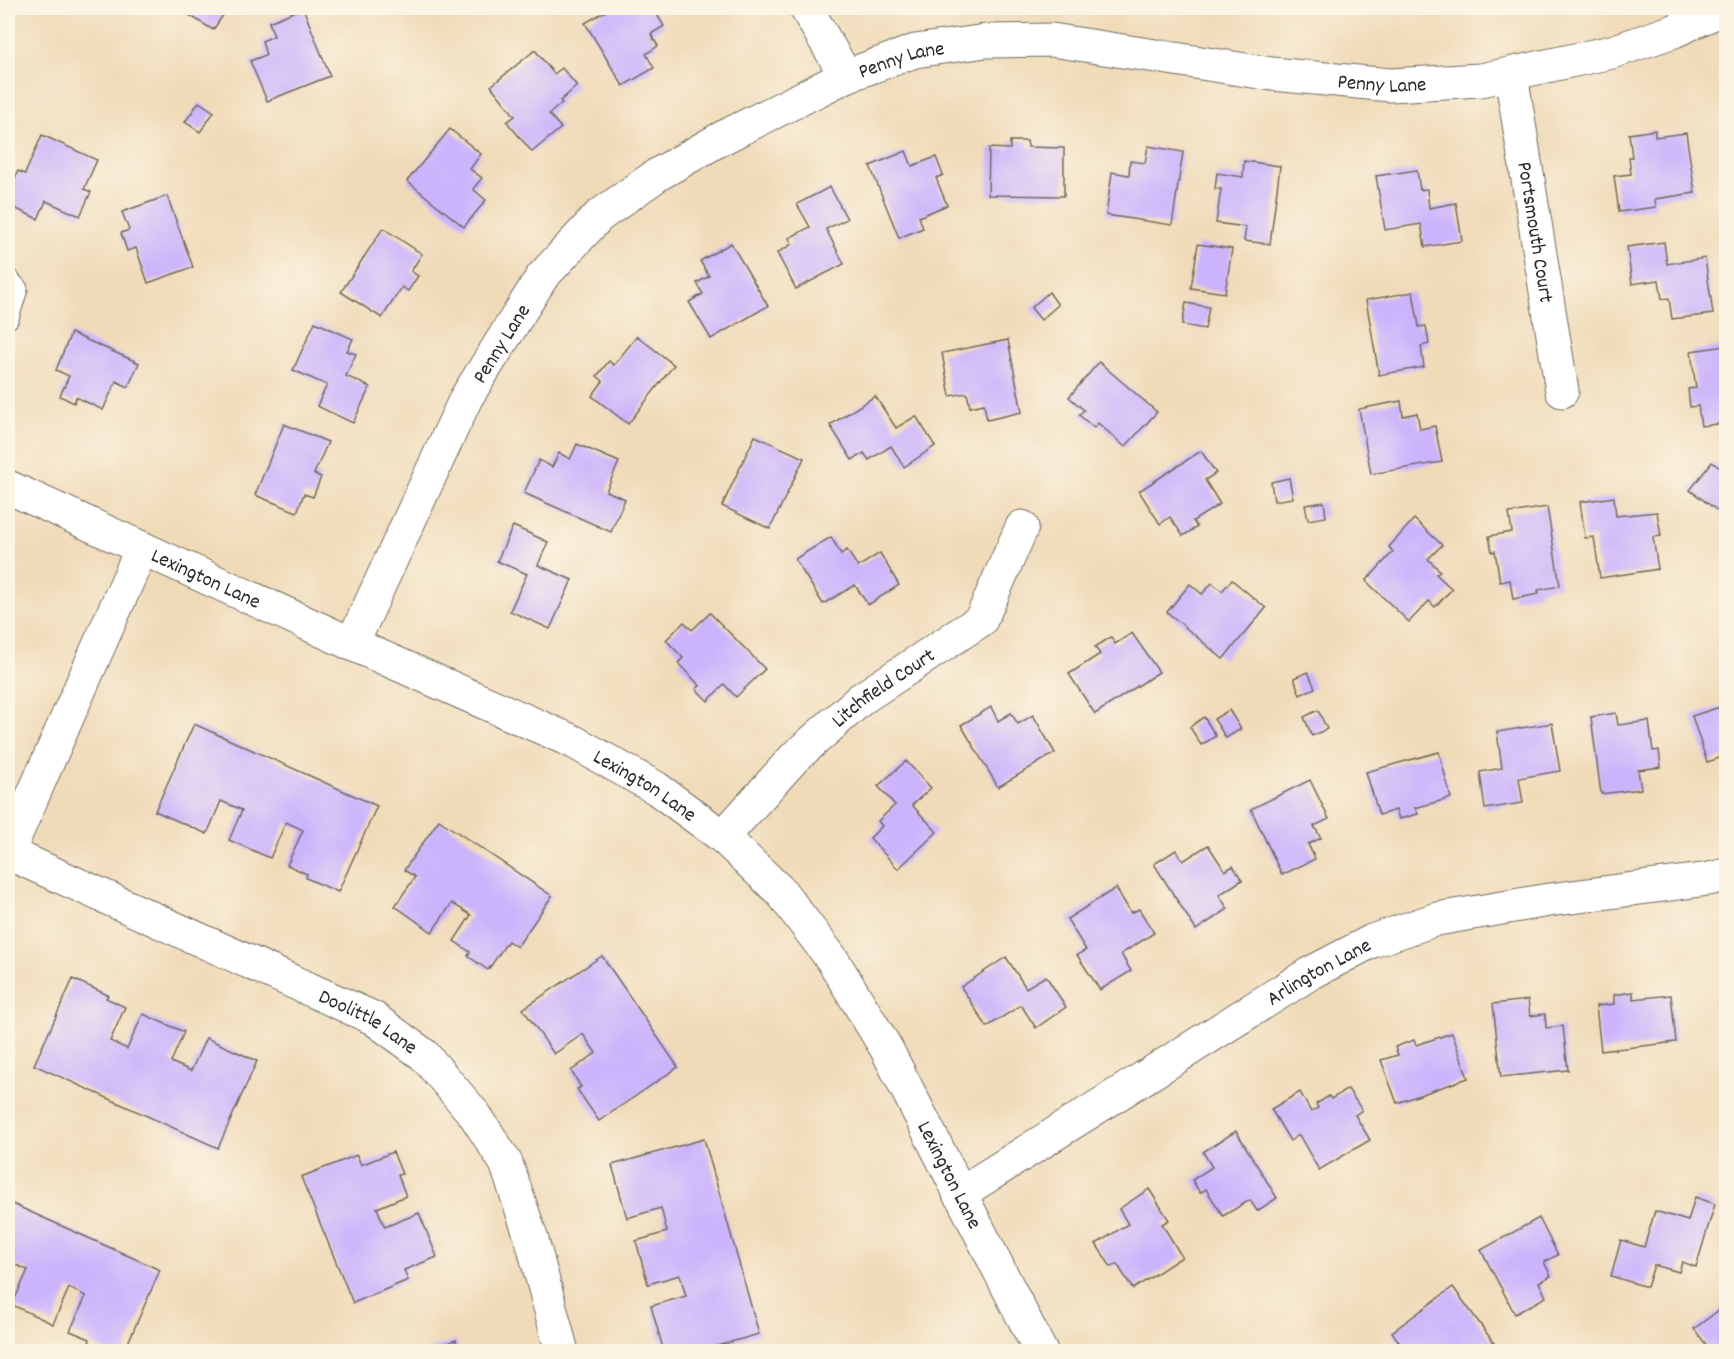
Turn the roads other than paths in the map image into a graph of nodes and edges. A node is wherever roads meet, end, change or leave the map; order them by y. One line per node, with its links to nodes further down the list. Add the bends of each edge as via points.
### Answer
1 (806, 8): 4 (street)
2 (1724, 8): 3 (street, Penny Lane, via 1674,31 1612,52)
3 (1511, 74): 4 (street, Penny Lane, via 1481,80 1389,85 1272,74 1052,40 986,41 915,51); 7 (street, Portsmouth Court)
4 (846, 76): 11 (street, Penny Lane, via 657,175 598,216 542,277 466,398)
5 (8, 279): 6 (lane, via 17,289)
6 (8, 318)
7 (1562, 391)
8 (8, 487): 10 (street, Lexington Lane)
9 (1022, 527): 12 (street, Litchfield Court, via 981,620 861,699 795,757)
10 (142, 548): 11 (street, Lexington Lane); 13 (street, Doolittle Lane)
11 (352, 644): 12 (street, Lexington Lane, via 574,742 656,788)
12 (723, 837): 15 (street, Lexington Lane, via 781,892 832,959 886,1048)
13 (8, 853): 16 (street, Doolittle Lane, via 373,1018 424,1055 475,1115 506,1163 532,1240)
14 (1726, 875): 15 (street, Arlington Lane, via 1437,919 1372,941 1309,974)
15 (959, 1194): 17 (street, Lexington Lane)
16 (562, 1352)
17 (1041, 1352)

